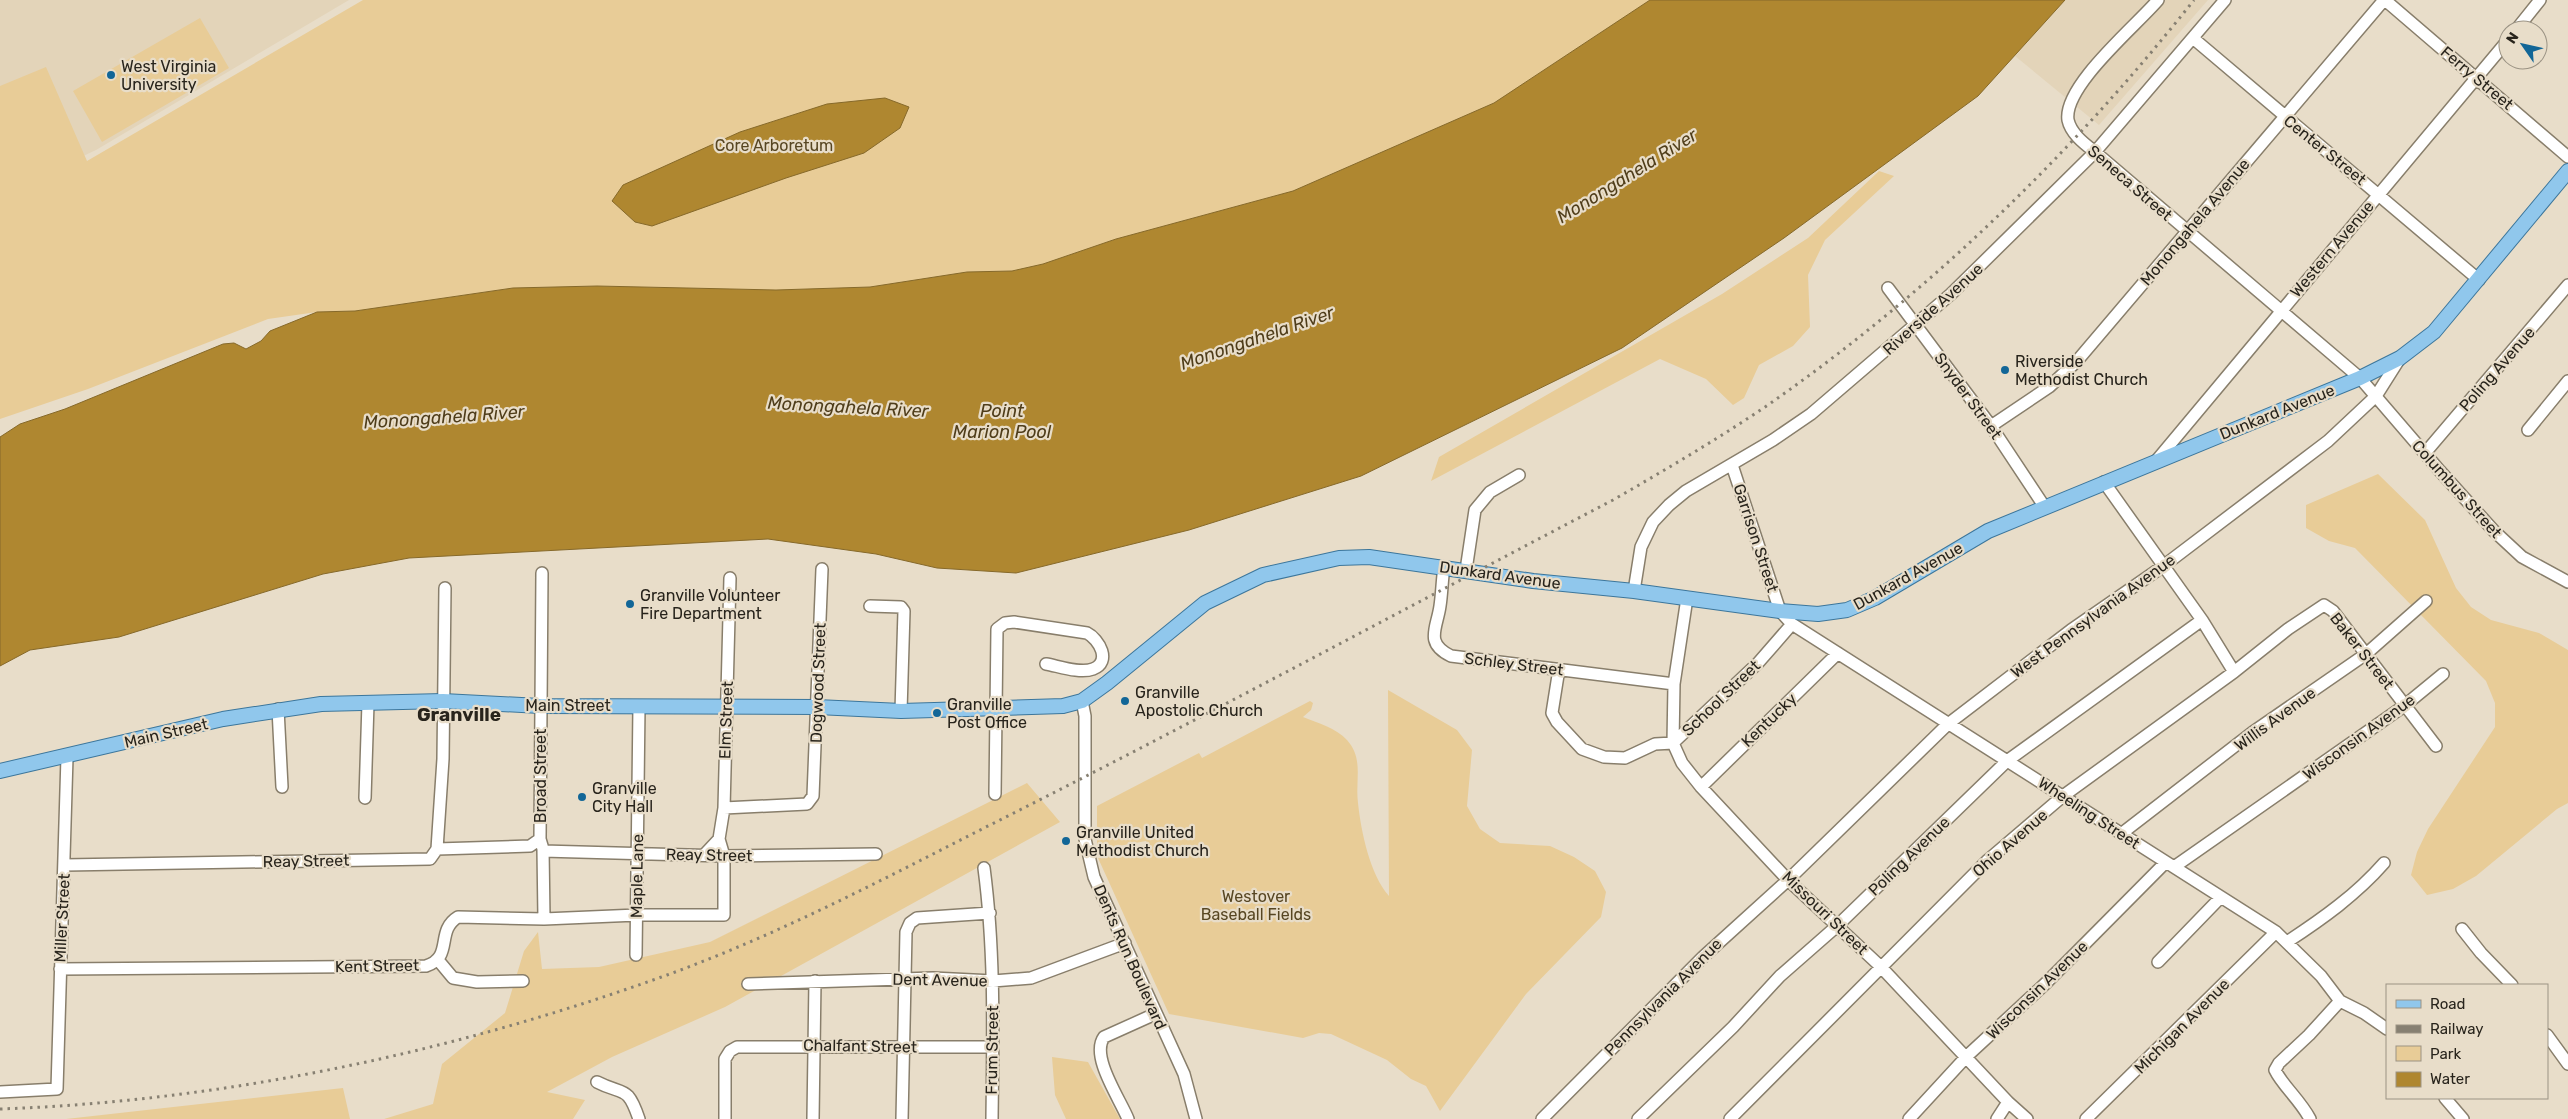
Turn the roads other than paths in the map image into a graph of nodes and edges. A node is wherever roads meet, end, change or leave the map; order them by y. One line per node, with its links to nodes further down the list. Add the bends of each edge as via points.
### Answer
1 (2158, 0): 10 (street, Seneca Street, via 2108,50 2069,107 2068,120 2072,129)
2 (2225, 0): 6 (street, Riverside Avenue)
3 (2384, 0): 8 (street, Ferry Street); 9 (street, Monongahela Avenue)
4 (2540, 0): 5 (street)
5 (2524, 20)
6 (2194, 38): 9 (street, Center Street); 10 (street, Riverside Avenue)
7 (2498, 52): 8 (street, Western Avenue)
8 (2476, 78): 11 (street, Ferry Street); 13 (street, Western Avenue)
9 (2284, 117): 13 (street, Center Street); 14 (street, Monongahela Avenue)
10 (2094, 152): 14 (street, Seneca Street); 19 (street, Riverside Avenue, via 1986,262)
11 (2568, 156)
12 (2568, 171): 15 (main road, Dunkard Avenue)
13 (2379, 194): 15 (street, Center Street); 18 (street, Western Avenue)
14 (2187, 231): 18 (street, Seneca Street); 24 (street, Monongahela Avenue, via 2064,375)
15 (2479, 280): 20 (main road, Dunkard Avenue, via 2434,332)
16 (2568, 285): 26 (street, Poling Avenue)
17 (1888, 288): 19 (street, Snyder Street)
18 (2280, 311): 21 (street, Seneca Street); 27 (street, Western Avenue)
19 (1915, 324): 24 (street, Snyder Street); 28 (street, Riverside Avenue, via 1811,414)
20 (2400, 358): 21 (main road, Dunkard Avenue); 23 (street, West Pennsylvania Avenue)
21 (2360, 378): 23 (street, Columbus Street); 27 (main road, Dunkard Avenue)
22 (2568, 381): 25 (street)
23 (2376, 396): 26 (street, Columbus Street); 33 (street, West Pennsylvania Avenue, via 2328,441)
24 (1991, 426): 31 (street, Snyder Street)
25 (2528, 430)
26 (2425, 453): 38 (street, Columbus Street, via 2494,531 2522,557)
27 (2157, 460): 30 (main road, Dunkard Avenue)
28 (1732, 466): 40 (street, Riverside Avenue, via 1686,492 1653,522 1642,547); 45 (street, Garrison Street)
29 (1519, 475): 35 (street, via 1490,492 1475,510)
30 (2104, 482): 31 (main road, Dunkard Avenue); 33 (street)
31 (2044, 506): 45 (main road, Dunkard Avenue, via 1988,530 1874,598 1847,610 1818,614)
32 (1444, 567): 35 (main road, Dunkard Avenue); 52 (street, Schley Street, via 1434,630 1435,642 1441,651 1451,656); 55 (main road, Dunkard Avenue, via 1368,557 1339,558 1263,575 1204,602)
33 (2162, 567): 46 (street); 68 (street, West Pennsylvania Avenue, via 2071,630)
34 (822, 569): 64 (street, Dogwood Street)
35 (1466, 570): 40 (main road, Dunkard Avenue, via 1533,581)
36 (542, 573): 60 (street, Broad Street)
37 (730, 578): 62 (street, Elm Street)
38 (2568, 582)
39 (445, 588): 57 (street)
40 (1634, 591): 41 (main road, Dunkard Avenue)
41 (1687, 598): 45 (main road, Dunkard Avenue); 56 (street, Missouri Street)
42 (2426, 601): 49 (street, Willis Avenue)
43 (870, 606): 67 (street, via 901,607 904,611)
44 (2324, 606): 49 (street, Baker Street, via 2333,611); 53 (street, Ohio Avenue, via 2288,629)
45 (1780, 611): 47 (street, Wheeling Street)
46 (2202, 620): 53 (street); 72 (street, Poling Avenue)
47 (1792, 624): 48 (street, Wheeling Street); 69 (street, School Street, via 1758,663)
48 (1838, 653): 68 (street, Wheeling Street); 74 (street, Kentucky)
49 (2366, 654): 63 (street, Baker Street); 80 (street, Willis Avenue, via 2253,732)
50 (1046, 664): 51 (street, via 1084,671)
51 (1100, 664): 55 (street); 65 (street, via 1103,656 1101,646 1087,633 1004,623 997,628)
52 (1559, 670): 56 (street, Schley Street); 69 (street, School Street, via 1552,713 1582,748 1604,757 1625,758 1655,744)
53 (2234, 672): 77 (street, Ohio Avenue)
54 (2444, 674): 63 (street, Wisconsin Avenue)
55 (1114, 678): 58 (main road, Dunkard Avenue)
56 (1674, 684): 69 (street, Missouri Street)
57 (442, 701): 59 (main road, Main Street); 60 (main road, Main Street); 83 (street, via 443,759)
58 (1082, 701): 65 (main road, Main Street, via 1063,706); 102 (street, Dents Run Boulevard, via 1085,716 1085,839 1094,877)
59 (368, 702): 66 (main road, Main Street); 78 (street)
60 (540, 706): 61 (main road, Main Street); 81 (street, Broad Street)
61 (639, 706): 62 (main road, Main Street); 85 (street, Maple Lane)
62 (726, 706): 64 (main road, Main Street); 79 (street, Elm Street)
63 (2404, 706): 70 (street, Baker Street); 91 (street, Wisconsin Avenue)
64 (817, 707): 67 (main road, Main Street); 79 (street, Dogwood Street, via 813,796 807,804)
65 (995, 708): 67 (main road, Main Street); 76 (street)
66 (278, 709): 71 (main road, Main Street); 75 (street)
67 (901, 711)
68 (1948, 724): 72 (street, Wheeling Street); 93 (street, West Pennsylvania Avenue)
69 (1673, 744): 74 (street, Missouri Street, via 1682,763)
70 (2436, 746)
71 (67, 757): 73 (main road, Main Street); 90 (street, Miller Street)
72 (2007, 761): 77 (street, Wheeling Street); 98 (street, Poling Avenue)
73 (0, 771)
74 (1701, 787): 93 (street, Missouri Street)
75 (282, 788)
76 (995, 794)
77 (2064, 796): 80 (street, Wheeling Street); 106 (street, Ohio Avenue, via 1988,860)
78 (365, 798)
79 (724, 808): 82 (street, Elm Street)
80 (2121, 834): 91 (street, Wheeling Street)
81 (540, 839): 83 (street, Reay Street, via 530,846); 84 (street, Broad Street)
82 (719, 839): 87 (street); 88 (street)
83 (437, 849): 90 (street, Reay Street, via 430,859)
84 (543, 851): 85 (street, Reay Street); 97 (street, Broad Street)
85 (638, 854): 87 (street, Reay Street); 96 (street, Maple Lane)
86 (876, 854): 88 (street, Reay Street)
87 (704, 855): 88 (street, Reay Street)
88 (724, 856): 96 (street, Kent Street, via 724,915)
89 (2384, 863): 101 (street, via 2324,918)
90 (65, 865): 107 (street, Miller Street)
91 (2170, 865): 94 (street, Wheeling Street); 121 (street, Wisconsin Avenue)
92 (984, 868): 95 (street, Frum Street)
93 (1788, 880): 98 (street, Missouri Street); 134 (street, Pennsylvania Avenue, via 1703,957)
94 (2221, 898): 100 (street, Wheeling Street); 105 (street)
95 (990, 913): 108 (street, via 917,918 910,923 906,932); 110 (street, Frum Street)
96 (637, 915): 97 (street, Kent Street); 103 (street, Maple Lane)
97 (544, 919): 104 (street, Kent Street, via 458,917 446,928 442,957)
98 (1837, 926): 106 (street, Missouri Street); 135 (street, Poling Avenue, via 1780,976 1733,1027)
99 (2462, 929): 113 (street)
100 (2276, 932): 101 (street, Wheeling Street); 140 (street, Michigan Avenue)
101 (2287, 942): 114 (street, Wheeling Street, via 2321,976)
102 (1125, 943): 110 (street, Dent Avenue, via 1031,978); 115 (street, Dents Run Boulevard)
103 (636, 955)
104 (438, 960): 107 (street, Kent Street, via 426,966); 111 (street, via 453,978 477,982)
105 (2158, 962)
106 (1880, 966): 121 (street, Missouri Street); 136 (street, Ohio Avenue)
107 (60, 969): 124 (street, Miller Street, via 57,1089)
108 (905, 978): 109 (street, Dent Avenue); 110 (street, Dent Avenue); 119 (street)
109 (815, 981): 112 (street, Dent Avenue); 118 (street)
110 (993, 981): 120 (street, Frum Street)
111 (523, 982)
112 (748, 984)
113 (2511, 984)
114 (2340, 1002): 116 (street, Wheeling Street); 141 (street, via 2275,1070)
115 (1156, 1014): 132 (street, via 1104,1037 1101,1042 1100,1055); 133 (street, Dents Run Boulevard, via 1184,1074)
116 (2386, 1028)
117 (2548, 1035): 122 (street)
118 (814, 1046): 119 (street, Chalfant Street); 128 (street, Chalfant Street, via 746,1045 730,1050 725,1059); 129 (street)
119 (904, 1047): 120 (street, Chalfant Street); 130 (street)
120 (992, 1047): 131 (street, Frum Street)
121 (1967, 1056): 126 (street, Missouri Street); 137 (street, Wisconsin Avenue)
122 (2568, 1064)
123 (597, 1082): 127 (street, via 626,1093)
124 (0, 1092)
125 (2446, 1099): 142 (street)
126 (2008, 1102): 138 (street); 139 (street, Missouri Street)
127 (640, 1119)
128 (725, 1119)
129 (813, 1119)
130 (902, 1119)
131 (992, 1119)
132 (1128, 1119)
133 (1196, 1119)
134 (1542, 1119)
135 (1638, 1119)
136 (1730, 1119)
137 (1909, 1119)
138 (1997, 1119)
139 (2027, 1119)
140 (2086, 1119)
141 (2310, 1119)
142 (2463, 1119)

